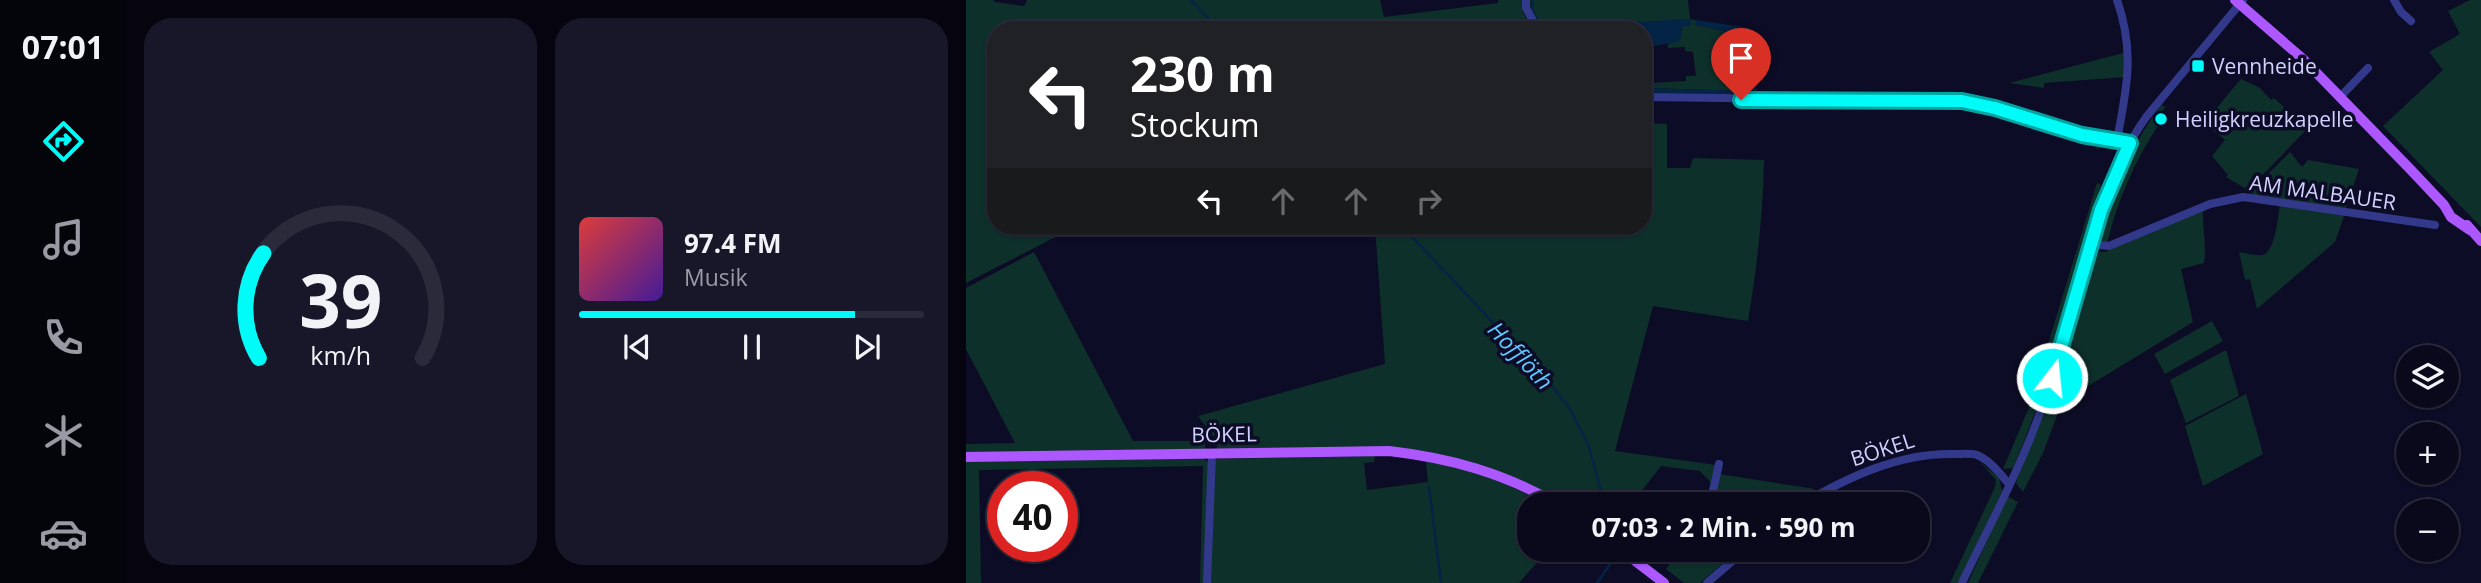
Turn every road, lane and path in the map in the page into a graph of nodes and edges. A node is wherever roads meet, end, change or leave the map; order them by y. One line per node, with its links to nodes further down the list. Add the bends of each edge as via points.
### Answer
1 (1526, 0): 5 (street)
2 (2117, 0): 10 (street, via 2129,54)
3 (2394, 0): 6 (street)
4 (2239, 1): 9 (main road); 11 (street)
5 (1533, 21)
6 (2411, 21)
7 (2368, 68): 9 (street)
8 (1652, 97): 10 (street, via 1962,101)
9 (2340, 97): 13 (main road, via 2451,217)
10 (2117, 140): 11 (street)
11 (2130, 143): 14 (street)
12 (2435, 225): 14 (street, AM MALBAUER, via 2244,197 2210,204 2109,246)
13 (2481, 241)
14 (2090, 244): 18 (street, via 2043,406)
15 (1212, 453): 16 (main road, BÖKEL); 19 (main road, BÖKEL, via 1389,451 1481,469); 24 (street)
16 (966, 457)
17 (1719, 464): 20 (street)
18 (2009, 484): 21 (street, BÖKEL, via 1975,454 1935,453 1905,458); 27 (street)
19 (1534, 492)
20 (1713, 492)
21 (1823, 492)
22 (1637, 562): 25 (main road)
23 (1732, 562): 26 (street)
24 (1208, 583)
25 (1664, 583)
26 (1707, 583)
27 (1962, 583)

